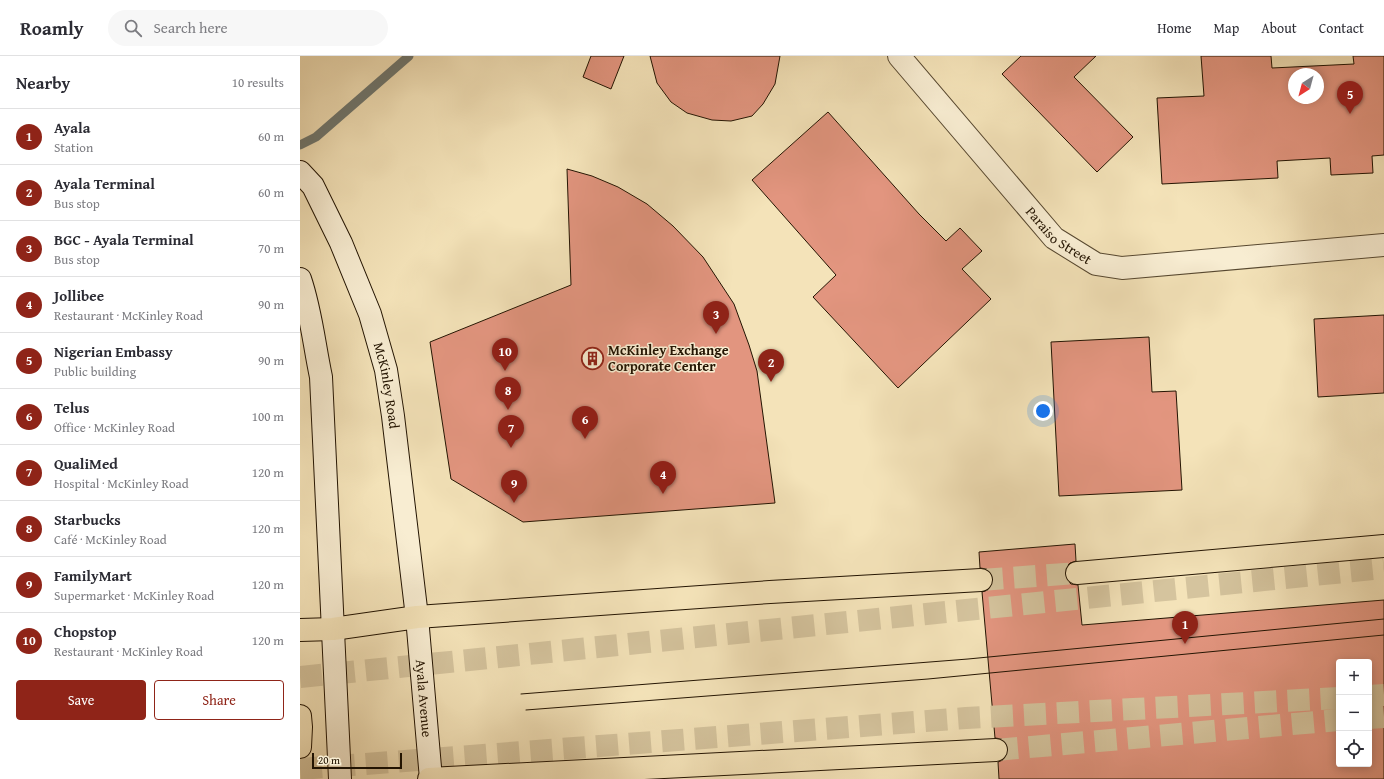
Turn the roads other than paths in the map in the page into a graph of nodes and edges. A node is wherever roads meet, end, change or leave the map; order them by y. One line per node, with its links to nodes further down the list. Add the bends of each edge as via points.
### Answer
1 (900, 56): 3 (main road, Paraiso Street, via 1054,238 1096,264 1122,268)
2 (304, 184): 8 (main road, McKinley Road, via 341,243 376,330 394,416)
3 (1384, 245)
4 (300, 279): 9 (main road, via 309,310 321,377)
5 (1380, 547): 6 (highway)
6 (1077, 573)
7 (981, 580): 8 (highway)
8 (417, 617): 9 (highway); 15 (main road, Ayala Avenue)
9 (333, 629): 10 (highway); 14 (main road)
10 (300, 630)
11 (300, 716): 12 (highway)
12 (300, 747)
13 (996, 750): 15 (highway)
14 (340, 779)
15 (431, 779)

